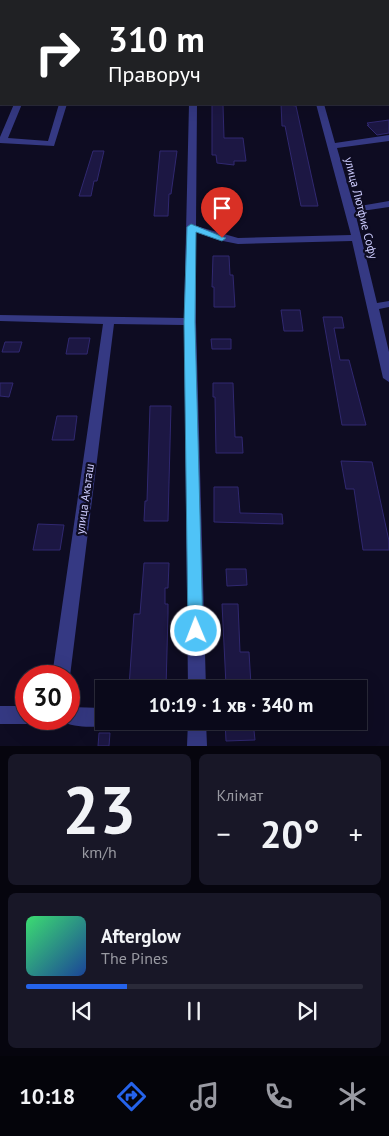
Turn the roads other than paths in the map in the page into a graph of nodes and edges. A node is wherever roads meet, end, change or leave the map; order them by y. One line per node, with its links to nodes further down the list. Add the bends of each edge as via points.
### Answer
1 (18, 105): 6 (street)
2 (63, 105): 6 (street, via 51,144)
3 (193, 105): 10 (street)
4 (320, 105): 7 (street, улица Лютфие Софу)
5 (389, 138): 7 (street)
6 (1, 140)
7 (332, 146): 9 (street, улица Лютфие Софу)
8 (389, 204): 9 (street)
9 (350, 210): 11 (street, улица Лютфие Софу)
10 (191, 227): 11 (street, via 238,241); 16 (street)
11 (356, 238): 13 (street, улица Лютфие Софу)
12 (389, 304): 13 (street)
13 (373, 307): 17 (street, улица Лютфие Софу)
14 (0, 318): 15 (street)
15 (109, 321): 16 (street); 18 (street, улица Акъташ)
16 (190, 322): 19 (street)
17 (389, 378)
18 (62, 665)
19 (197, 680)
20 (0, 714): 21 (street)
21 (15, 715)
22 (80, 716): 23 (street)
23 (95, 717)
24 (197, 730): 25 (street)
25 (197, 746)

